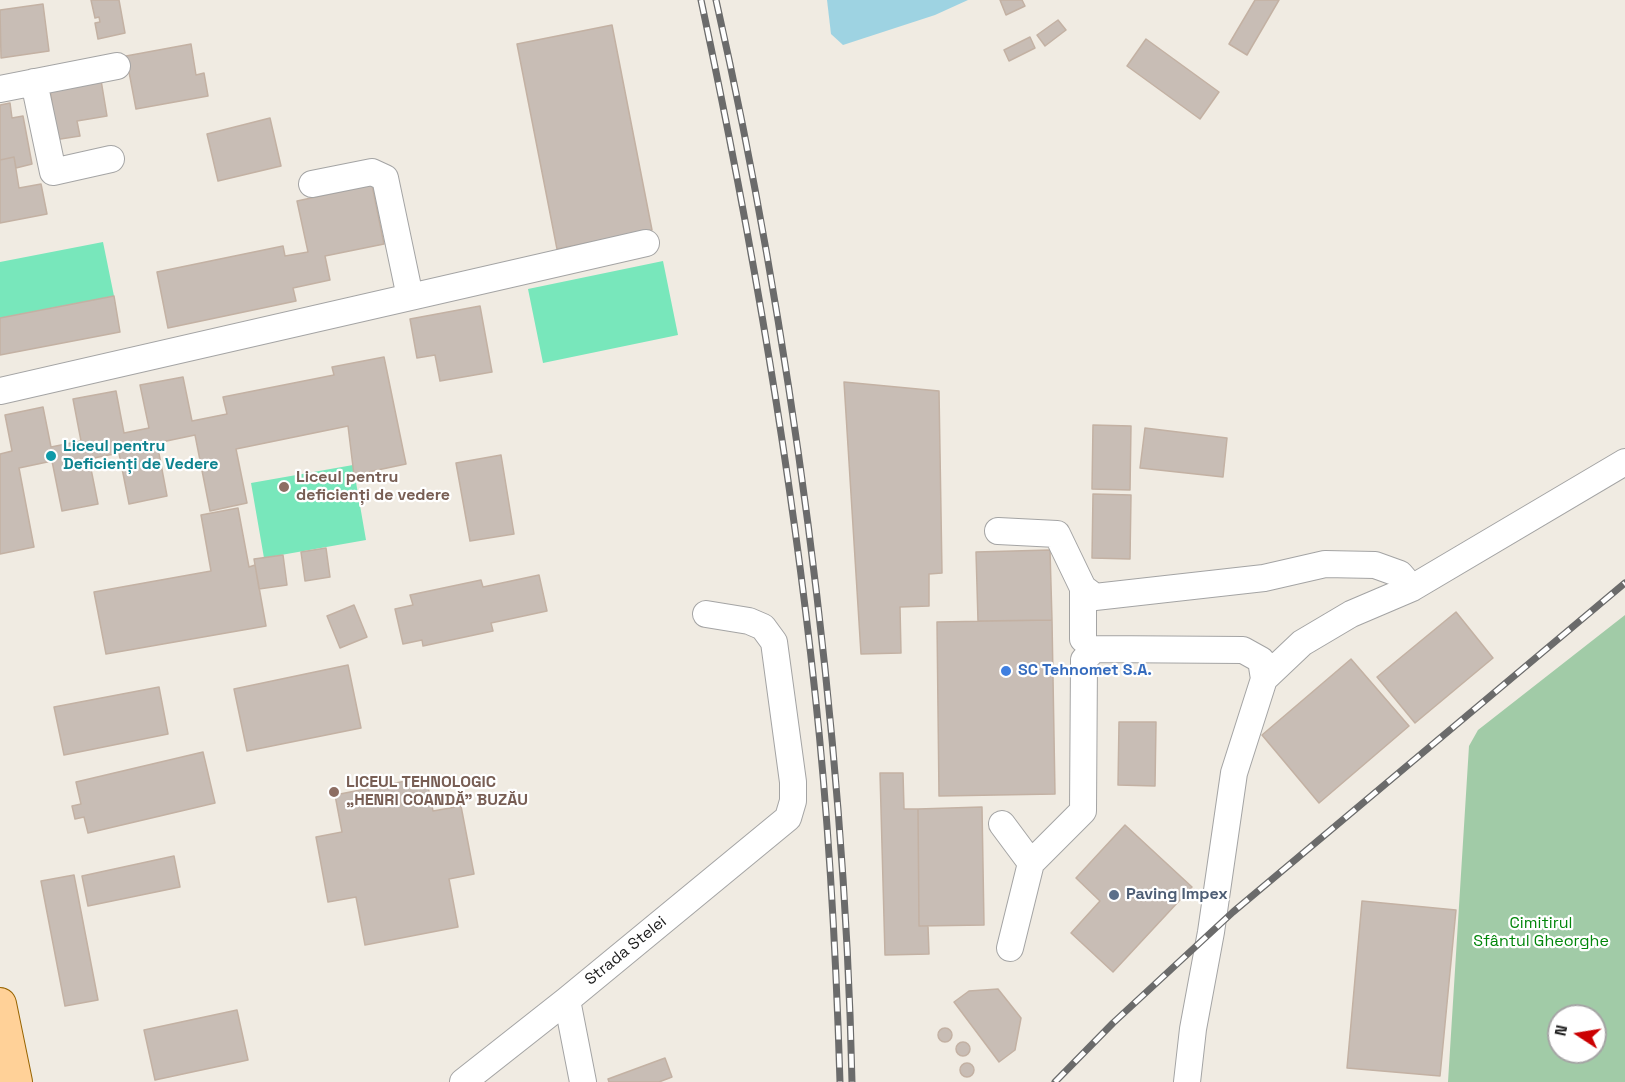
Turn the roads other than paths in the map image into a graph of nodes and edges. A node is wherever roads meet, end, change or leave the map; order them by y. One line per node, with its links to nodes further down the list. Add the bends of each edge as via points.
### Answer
1 (117, 66): 2 (street)
2 (33, 82): 3 (street); 4 (street, via 53,172)
3 (0, 89)
4 (111, 159)
5 (312, 184): 7 (street, via 372,172 385,178)
6 (646, 243): 7 (street)
7 (410, 297): 8 (street)
8 (0, 391)
9 (1625, 462): 11 (street)
10 (998, 531): 12 (street, via 1057,534)
11 (1412, 588): 12 (street, via 1400,574 1376,565 1326,564 1264,578); 15 (street, via 1351,614 1302,643)
12 (1087, 600): 14 (street)
13 (706, 614): 19 (street, Strada Stelei, via 763,627 774,642 793,782 788,818)
14 (1087, 649): 15 (street, via 1244,650 1261,660); 17 (street, via 1083,811)
15 (1264, 680): 24 (street, via 1234,773)
16 (1002, 824): 17 (street)
17 (1031, 863): 18 (street)
18 (1010, 948)
19 (567, 1000): 22 (street, Strada Stelei); 23 (street)
20 (0, 1004): 21 (main road)
21 (16, 1082)
22 (463, 1082)
23 (583, 1082)
24 (1187, 1082)

